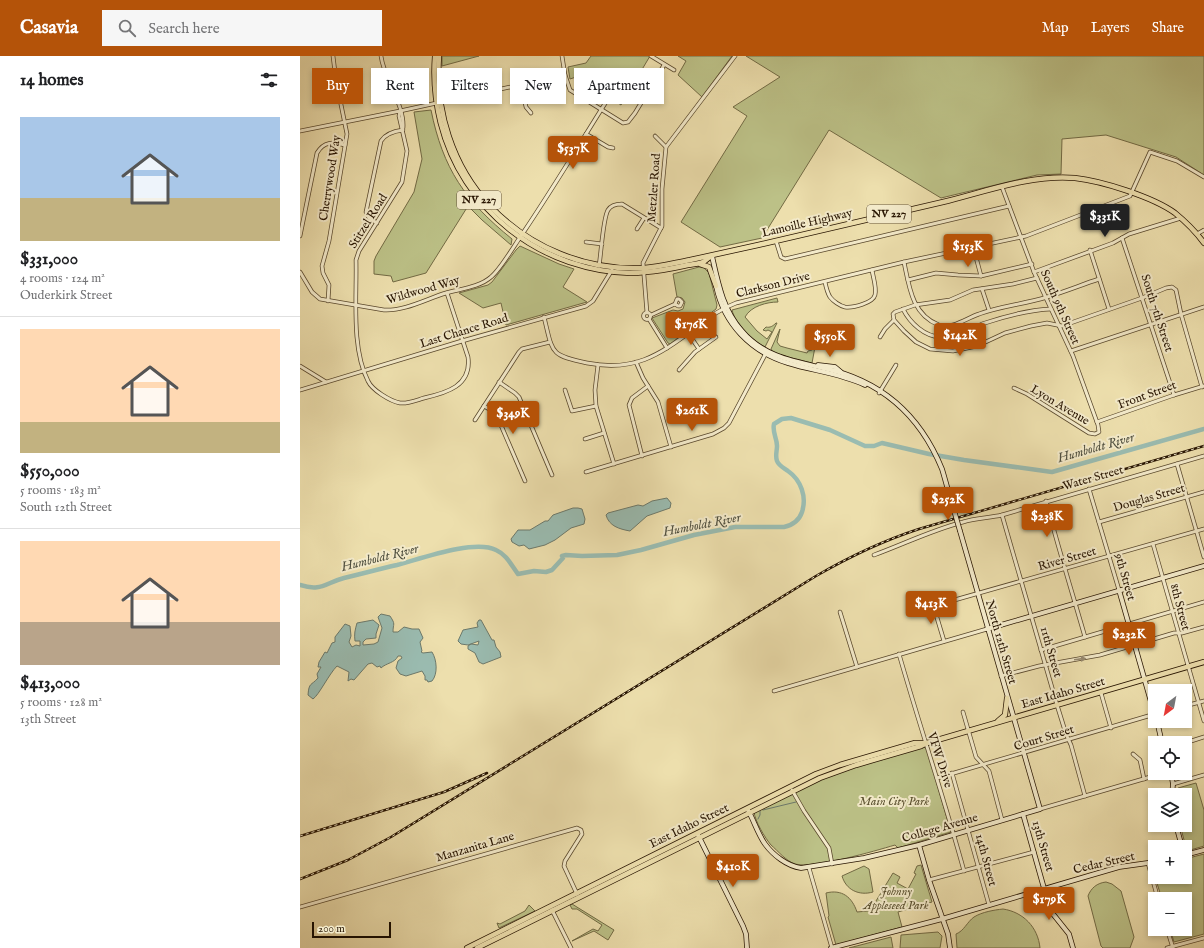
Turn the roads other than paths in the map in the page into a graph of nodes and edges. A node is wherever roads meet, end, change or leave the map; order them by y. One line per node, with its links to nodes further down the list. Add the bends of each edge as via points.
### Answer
1 (333, 56): 21 (street, Cherrywood Way)
2 (381, 56): 19 (street, Stitzel Road, via 385,75)
3 (435, 56): 13 (main road, Lamoille Highway / NV 227, via 434,80)
4 (439, 56): 9 (main road, Lamoille Highway / NV 227)
5 (562, 56): 10 (street)
6 (651, 56): 8 (street)
7 (735, 56): 27 (street, Metzler Road)
8 (664, 64): 11 (street); 18 (street, via 628,122 623,123)
9 (439, 68)
10 (564, 68)
11 (674, 70)
12 (566, 78): 18 (street, via 570,90)
13 (437, 93)
14 (437, 102): 19 (street)
15 (439, 104): 41 (main road, Lamoille Highway / NV 227, via 444,135 462,176 489,211)
16 (526, 104): 20 (street)
17 (605, 104): 18 (street, Wildwood Way)
18 (601, 110): 24 (street, Wildwood Way)
19 (400, 111): 21 (street); 22 (street, Stitzel Road)
20 (531, 113)
21 (344, 122): 23 (street); 26 (street, Cherrywood Way)
22 (403, 130): 35 (street, Stitzel Road, via 407,151 402,182); 35 (street, via 390,133 381,140 366,212 369,218)
23 (300, 131)
24 (586, 134): 28 (street); 41 (street, Wildwood Way)
25 (655, 136): 27 (street)
26 (345, 145): 40 (street, via 329,143 322,146 317,153); 70 (street, Cherrywood Way, via 329,241 322,266 329,285)
27 (666, 147): 36 (street, Metzler Road)
28 (613, 148)
29 (1204, 177): 31 (street, via 1177,161 1150,152)
30 (1002, 187): 31 (main road, NV 227, via 1045,179 1074,178); 32 (street, South 9th Street); 44 (main road, Lamoille Highway / NV 227)
31 (1130, 194): 34 (main road, NV 227, via 1164,207); 42 (street, Clarkson Drive)
32 (1009, 206): 42 (street, South 9th Street); 44 (street, via 785,260 781,257)
33 (644, 218): 36 (street); 37 (street); 47 (street, via 622,204 611,207 606,215)
34 (1181, 218): 39 (main road, NV 227); 43 (street)
35 (377, 223): 73 (street, Stitzel Road, via 357,255)
36 (661, 228): 56 (street, Metzler Road, via 644,261)
37 (637, 229)
38 (1204, 230): 39 (street)
39 (1197, 234): 46 (main road, NV 227)
40 (300, 236)
41 (521, 236): 54 (main road, Lamoille Highway / NV 227, via 553,256); 67 (street, Wildwood Way, via 493,276 480,283)
42 (1021, 237): 48 (street, Clarkson Drive); 52 (street, South 9th Street)
43 (1122, 238): 49 (street); 69 (street, South 7th Street)
44 (776, 241): 50 (main road, Lamoille Highway / NV 227)
45 (586, 242): 47 (street)
46 (1204, 243)
47 (602, 244): 54 (street)
48 (973, 246): 51 (street, Clarkson Drive); 60 (street)
49 (1090, 250): 59 (street); 62 (street)
50 (711, 256): 53 (main road, Lamoille Highway / NV 227, via 703,262); 56 (main road, Lamoille Highway / NV 227); 65 (street); 75 (street)
51 (904, 262): 57 (street, Clarkson Drive); 63 (street)
52 (1032, 264): 59 (street, South 9th Street); 60 (street)
53 (684, 266): 56 (main road, Lamoille Highway / NV 227); 65 (main road, via 707,266 711,270)
54 (599, 268): 55 (main road, Lamoille Highway / NV 227)
55 (613, 269): 56 (main road, Lamoille Highway / NV 227); 83 (street, Last Chance Road, via 590,304)
56 (644, 270): 80 (street)
57 (872, 270): 64 (street, Clarkson Drive); 64 (street, via 876,293 869,302 849,307 841,305 831,298)
58 (300, 272): 70 (street, Wildwood Way, via 312,292)
59 (1034, 272): 61 (street, South 9th Street)
60 (981, 276): 63 (street, via 936,272)
61 (1037, 278): 66 (street); 68 (street, South 9th Street)
62 (1099, 279): 68 (street); 78 (street)
63 (908, 280): 72 (street)
64 (825, 282): 75 (street, Clarkson Drive, via 736,303)
65 (716, 286): 75 (street)
66 (982, 289): 72 (street, via 950,300); 79 (street)
67 (447, 292): 73 (street, Wildwood Way, via 392,310); 91 (street, Stitzel Road)
68 (1046, 297): 77 (street, South 9th Street); 79 (street)
69 (1142, 298): 78 (street); 81 (street, via 1166,288 1173,288 1176,290); 86 (street, South 7th Street)
70 (328, 301): 73 (street, Wildwood Way)
71 (675, 304): 82 (street)
72 (915, 305): 76 (street); 79 (street, via 929,320 942,326 954,325)
73 (357, 306): 102 (street, Stitzel Road, via 358,354)
74 (1204, 307): 81 (street)
75 (725, 308): 88 (street, Clarkson Drive); 96 (street, via 742,332)
76 (903, 309): 77 (street, via 921,330 942,337 1031,310); 85 (street, via 894,313)
77 (1051, 309): 87 (street, South 9th Street)
78 (1109, 309): 87 (street, via 1062,326)
79 (989, 310)
80 (647, 312): 82 (street); 84 (street, via 644,317)
81 (1182, 314): 86 (street); 106 (street)
82 (651, 315): 84 (street)
83 (544, 318): 91 (street, Last Chance Road); 92 (street, Clarkson Drive)
84 (649, 320): 93 (street)
85 (894, 320): 87 (street, via 920,345 934,350 953,351 978,346 1004,333 1031,326 1047,323); 90 (street)
86 (1151, 324): 95 (street); 111 (street, South 7th Street)
87 (1058, 325): 95 (street, South 9th Street)
88 (688, 333): 93 (street, Clarkson Drive); 94 (street)
89 (716, 337): 94 (street)
90 (880, 337)
91 (462, 341): 102 (street, Last Chance Road); 102 (street, Stitzel Road, via 468,357 466,373 455,388 446,392 401,403 374,390)
92 (550, 342): 98 (street, Clarkson Drive, via 562,357); 104 (street, via 522,349)
93 (667, 348): 97 (street, Clarkson Drive, via 650,358)
94 (699, 349): 101 (street)
95 (1071, 351): 115 (street, South 9th Street)
96 (766, 353): 110 (street, via 787,363 856,381); 110 (street, via 841,373 860,380); 119 (street, via 727,425 713,434)
97 (636, 362): 98 (street, Clarkson Drive); 105 (street)
98 (598, 365): 113 (street)
99 (896, 365): 110 (street)
100 (300, 366): 103 (street)
101 (679, 370)
102 (364, 371): 103 (street, Last Chance Road)
103 (326, 382): 108 (street, Last Chance Road)
104 (499, 382): 112 (street); 125 (street, via 516,393)
105 (648, 386): 119 (street, via 658,402); 120 (street, via 632,398 629,405)
106 (1203, 386): 111 (street, Front Street)
107 (1014, 388): 117 (street, Lyon Avenue, via 1089,433)
108 (300, 390)
109 (565, 390): 113 (street, via 572,411)
110 (880, 392): 144 (street, North 12th Street, bridge, via 901,407 932,447 953,507)
111 (1174, 395): 115 (street, Front Street)
112 (484, 406): 114 (street); 126 (street, via 497,416)
113 (596, 406): 116 (street)
114 (475, 420)
115 (1097, 422): 117 (street, South 9th Street, via 1100,429)
116 (604, 433): 118 (street); 122 (street)
117 (1098, 434)
118 (585, 439)
119 (671, 447): 120 (street)
120 (642, 456): 122 (street)
121 (1204, 456): 123 (street, Water Street)
122 (614, 464): 124 (street)
123 (1177, 464): 127 (street, Water Street); 129 (street)
124 (586, 472)
125 (552, 475)
126 (525, 481)
127 (1089, 489): 130 (street, Water Street); 132 (street, 9th Street)
128 (1204, 492): 129 (street, Douglas Street)
129 (1187, 497): 132 (street, Douglas Street); 134 (street)
130 (1046, 501): 131 (street, Water Street); 140 (street)
131 (1002, 515): 136 (street, Water Street, via 965,521); 142 (street, 11th Street)
132 (1099, 522): 137 (street, 9th Street)
133 (1204, 529): 134 (street, River Street)
134 (1196, 531): 135 (street, River Street); 138 (street)
135 (1153, 544): 137 (street, River Street); 141 (street, 8th Street)
136 (874, 555)
137 (1109, 556): 140 (street, River Street); 143 (street, 9th Street)
138 (1204, 557)
139 (1204, 566): 141 (street)
140 (1064, 570): 142 (street, River Street); 146 (street)
141 (1163, 578): 143 (street); 147 (street, 8th Street)
142 (1021, 582): 144 (street, River Street); 149 (street, 11th Street)
143 (1119, 590): 146 (street); 150 (street, 9th Street)
144 (977, 595): 152 (street, North 12th Street); 155 (street, River Street, via 935,608)
145 (1204, 602): 147 (street)
146 (1075, 603): 149 (street); 154 (street)
147 (1172, 611): 150 (street); 153 (street, 8th Street)
148 (840, 612): 161 (street)
149 (1031, 616): 152 (street); 157 (street, 11th Street)
150 (1129, 624): 154 (street); 156 (street, 9th Street)
151 (1204, 626): 153 (street)
152 (986, 628): 155 (street); 163 (street, North 12th Street)
153 (1178, 633): 156 (street); 162 (street, 8th Street)
154 (1085, 637): 157 (street)
155 (944, 641): 158 (street)
156 (1134, 645): 160 (street, one-way to 156, via 1100,655); 164 (street, 9th Street)
157 (1041, 650): 160 (street, 11th Street)
158 (899, 654): 161 (street); 183 (street, VFW Drive)
159 (1204, 662): 162 (main road, East Idaho Street)
160 (1046, 665): 163 (street); 172 (street, 11th Street)
161 (857, 667): 165 (street)
162 (1189, 667): 164 (main road, East Idaho Street); 170 (street, 8th Street)
163 (1001, 676): 168 (street, North 12th Street)
164 (1144, 679): 166 (street, 9th Street); 167 (main road, East Idaho Street)
165 (774, 691)
166 (1148, 692)
167 (1101, 693): 172 (main road, East Idaho Street); 178 (street)
168 (1008, 698): 175 (street, North 12th Street); 177 (main road, via 1005,715)
169 (1204, 701): 170 (street)
170 (1199, 702): 171 (street); 176 (street, 8th Street)
171 (1192, 704)
172 (1057, 705): 175 (main road, East Idaho Street); 181 (street, 11th Street)
173 (963, 712): 179 (street)
174 (1148, 717): 178 (street, Court Street)
175 (1012, 718): 177 (main road, East Idaho Street); 184 (street, North 12th Street)
176 (1204, 721)
177 (993, 724): 179 (main road, East Idaho Street)
178 (1111, 728): 181 (street, Court Street)
179 (968, 731): 183 (main road, East Idaho Street); 186 (street, via 976,757)
180 (1204, 737): 182 (street)
181 (1068, 740): 184 (street, Court Street); 196 (street, 11th Street)
182 (1192, 741)
183 (927, 743): 189 (street, VFW Drive); 194 (main road, East Idaho Street, via 915,743 835,767)
184 (1023, 754): 186 (street, Court Street); 197 (street, North 12th Street)
185 (1133, 754): 191 (street, via 1140,760)
186 (984, 765): 187 (street, Court Street); 201 (street)
187 (952, 773): 189 (street, Court Street); 203 (street, 14th Street)
188 (1204, 775): 193 (street)
189 (937, 778): 204 (street, VFW Drive)
190 (1148, 778): 191 (street, College Avenue)
191 (1144, 779): 196 (street, College Avenue)
192 (1173, 780): 193 (street)
193 (1174, 784): 195 (street)
194 (792, 788): 198 (main road, East Idaho Street); 211 (street, via 806,815 829,848)
195 (1173, 788)
196 (1085, 796): 197 (street, College Avenue)
197 (1040, 809): 199 (street, College Avenue)
198 (748, 810): 200 (main road, East Idaho Street); 202 (main road, East Idaho Street); 212 (street, College Avenue, via 768,847 790,866)
199 (1023, 814): 201 (street, College Avenue); 208 (street, 13th Street)
200 (734, 815): 202 (main road); 205 (main road, East Idaho Street)
201 (1002, 820): 203 (street, College Avenue)
202 (721, 826): 205 (main road, East Idaho Street)
203 (968, 830): 204 (street, College Avenue); 213 (street, 14th Street)
204 (954, 834): 206 (street, College Avenue); 214 (street, VFW Drive)
205 (698, 835): 217 (main road, East Idaho Street); 228 (street, via 743,926)
206 (919, 845): 211 (street, College Avenue); 215 (street)
207 (1204, 850): 209 (street)
208 (1034, 852): 213 (street); 216 (street, 13th Street)
209 (1192, 853)
210 (1148, 863): 216 (street, Cedar Street, via 1119,867)
211 (832, 864): 212 (street, College Avenue)
212 (809, 868): 229 (street)
213 (979, 868): 214 (street); 218 (street, 14th Street)
214 (964, 871): 215 (street)
215 (929, 880): 221 (street)
216 (1044, 889): 218 (street, Cedar Street); 231 (street, 13th Street, via 1049,906 1068,934)
217 (578, 895): 219 (street, Manzanita Lane, via 564,866 565,860 582,834 577,828); 220 (main road, East Idaho Street)
218 (989, 905): 221 (street, Cedar Street)
219 (300, 906)
220 (552, 908): 225 (main road, East Idaho Street); 226 (main road, East Idaho Street); 227 (street)
221 (942, 919): 229 (street, Cedar Street); 230 (street)
222 (1169, 936): 224 (street)
223 (1204, 938): 224 (street)
224 (1172, 947): 232 (street)
225 (467, 948)
226 (477, 948)
227 (571, 948)
228 (747, 948)
229 (832, 948)
230 (950, 948)
231 (1073, 948)
232 (1167, 948)

